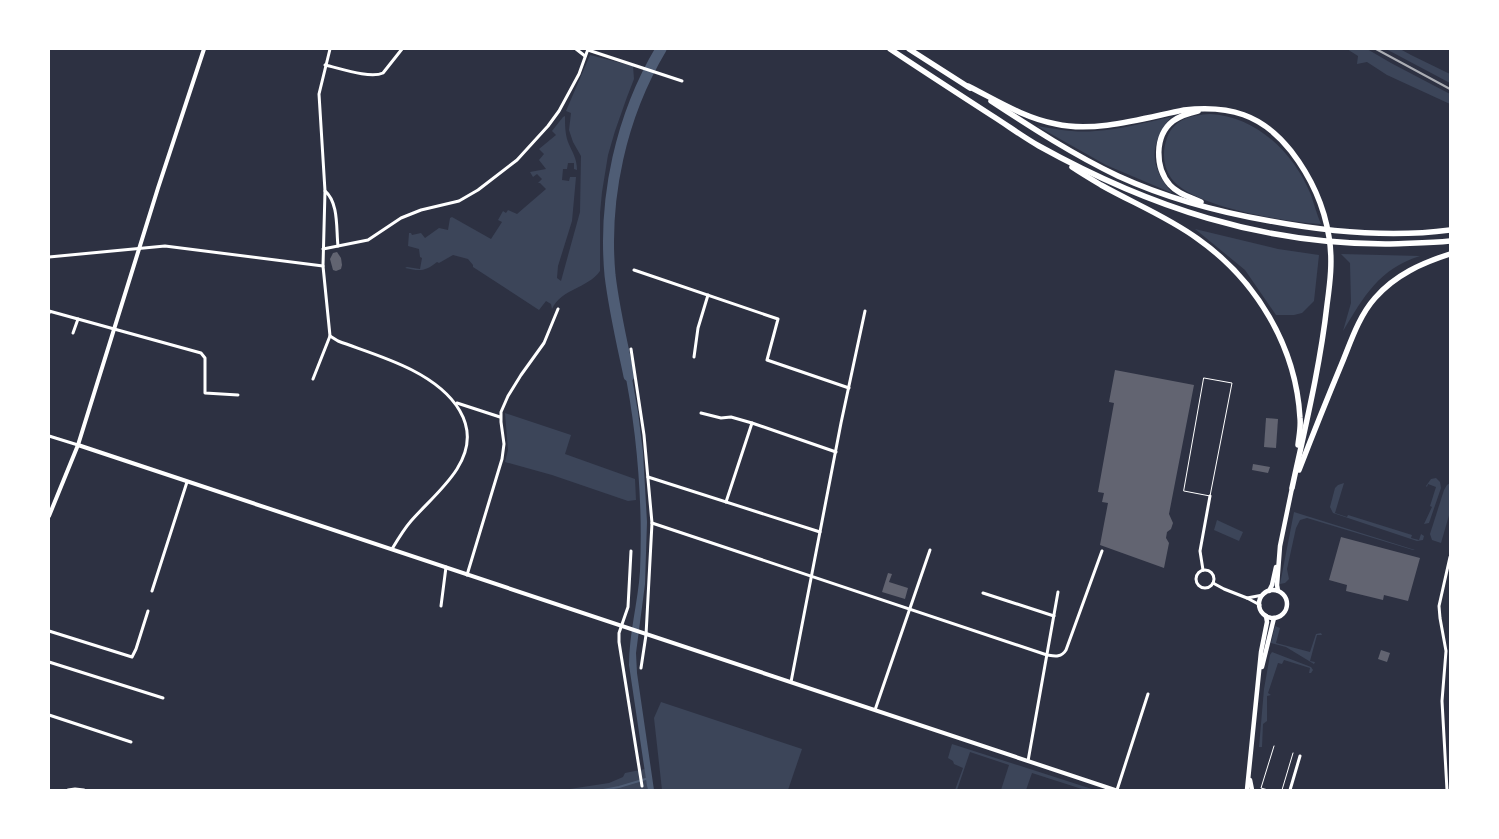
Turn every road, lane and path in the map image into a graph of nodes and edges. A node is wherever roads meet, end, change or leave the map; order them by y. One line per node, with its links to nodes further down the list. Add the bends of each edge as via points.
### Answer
1 (204, 49): 19 (street)
2 (330, 49): 9 (street)
3 (402, 49): 9 (street, via 383,73 375,76)
4 (576, 49): 8 (street)
5 (588, 49): 8 (street); 10 (street)
6 (890, 49): 13 (highway)
7 (909, 49): 11 (highway)
8 (585, 56): 18 (street, via 559,111 517,160 460,201 421,210 400,218 368,240)
9 (325, 65): 14 (street, via 319,94)
10 (682, 81)
11 (968, 86): 12 (highway, via 1027,116 1076,127 1096,127 1184,110); 15 (highway, via 1044,136 1118,176 1167,196)
12 (1214, 108): 15 (highway, via 1186,114 1169,124 1160,141 1158,159 1165,177 1179,192); 45 (highway, via 1251,117 1281,140 1308,175 1325,218 1331,272 1324,330)
13 (1038, 146): 17 (highway, via 1110,183 1178,210 1238,227 1340,243); 45 (highway, via 1197,238 1224,260 1256,296 1286,350 1294,375 1300,421)
14 (325, 191): 18 (street, via 334,206); 20 (street)
15 (1221, 211): 16 (highway, via 1340,232 1406,234)
16 (1450, 230)
17 (1450, 241)
18 (338, 246): 20 (street)
19 (139, 248): 22 (street); 23 (street, via 165,246); 30 (street)
20 (323, 249): 23 (street)
21 (1450, 254): 48 (highway, via 1407,271 1374,298 1347,350)
22 (49, 257)
23 (323, 266): 32 (street)
24 (634, 270): 25 (street)
25 (708, 295): 34 (street); 36 (street, via 778,319 767,360)
26 (558, 309): 40 (street, via 544,342 508,396)
27 (865, 311): 36 (street)
28 (49, 313): 29 (street)
29 (78, 319): 30 (street); 31 (street)
30 (115, 328): 37 (street, via 201,353 205,358 205,392); 43 (street)
31 (73, 334)
32 (330, 336): 35 (street); 38 (street, via 412,370)
33 (631, 349): 46 (street)
34 (694, 357)
35 (313, 379)
36 (849, 388): 44 (street)
37 (238, 395)
38 (456, 403): 40 (street); 55 (street, via 467,433 463,456 453,474 407,526)
39 (701, 412): 41 (street)
40 (500, 417): 62 (street, via 504,444 502,459)
41 (752, 423): 44 (street); 50 (street)
42 (49, 436): 43 (street)
43 (78, 445): 47 (street); 51 (street)
44 (836, 452): 53 (street)
45 (1295, 474): 48 (highway)
46 (648, 477): 50 (street); 52 (street)
47 (187, 482): 55 (street); 65 (street)
48 (1292, 488): 54 (main road)
49 (1210, 496): 49 (lane, via 1232,383 1204,378 1184,491); 61 (street, via 1200,551)
50 (726, 502): 53 (street)
51 (49, 516)
52 (652, 523): 63 (street); 81 (street)
53 (820, 532): 63 (street)
54 (1280, 546): 66 (main road); 67 (main road)
55 (392, 549): 60 (street)
56 (632, 550): 79 (street)
57 (930, 550): 74 (street)
58 (1102, 551): 82 (street, via 1066,650 1060,656)
59 (1450, 557): 106 (street, via 1439,606 1446,651 1442,702)
60 (446, 567): 62 (street); 73 (street)
61 (1204, 570): 64 (street, via 1211,573); 64 (street, via 1197,575 1198,585 1205,588)
62 (467, 575): 79 (street)
63 (812, 576): 74 (street); 86 (street)
64 (1213, 583): 71 (street)
65 (152, 591)
66 (1269, 591): 67 (main road); 70 (main road)
67 (1278, 591): 78 (main road, via 1286,599 1287,607)
68 (1058, 592): 76 (street)
69 (983, 593): 76 (street)
70 (1263, 595): 71 (street); 72 (main road)
71 (1247, 598): 72 (street)
72 (1260, 605): 77 (main road)
73 (441, 606)
74 (910, 609): 82 (street); 89 (street)
75 (148, 611): 80 (street, via 132,657)
76 (1054, 616): 82 (street)
77 (1266, 616): 78 (main road); 85 (main road)
78 (1274, 618): 85 (main road)
79 (624, 627): 81 (street); 97 (street, via 619,642)
80 (49, 630)
81 (646, 635): 84 (street); 86 (street)
82 (1046, 655): 95 (street)
83 (49, 662): 88 (street)
84 (641, 668)
85 (1260, 675): 96 (main road)
86 (791, 682): 89 (street)
87 (1148, 694): 100 (street)
88 (163, 698)
89 (875, 710): 95 (street)
90 (49, 715): 91 (street)
91 (131, 742)
92 (1274, 746): 103 (lane, via 1261,788)
93 (1293, 753): 104 (lane)
94 (1300, 756): 105 (street)
95 (1028, 760): 100 (street)
96 (1249, 774): 101 (main road); 102 (main road)
97 (642, 786)
98 (68, 790): 99 (street)
99 (84, 790)
100 (1116, 790)
101 (1247, 790)
102 (1252, 790)
103 (1268, 790)
104 (1282, 790)
105 (1290, 790)
106 (1446, 790)

